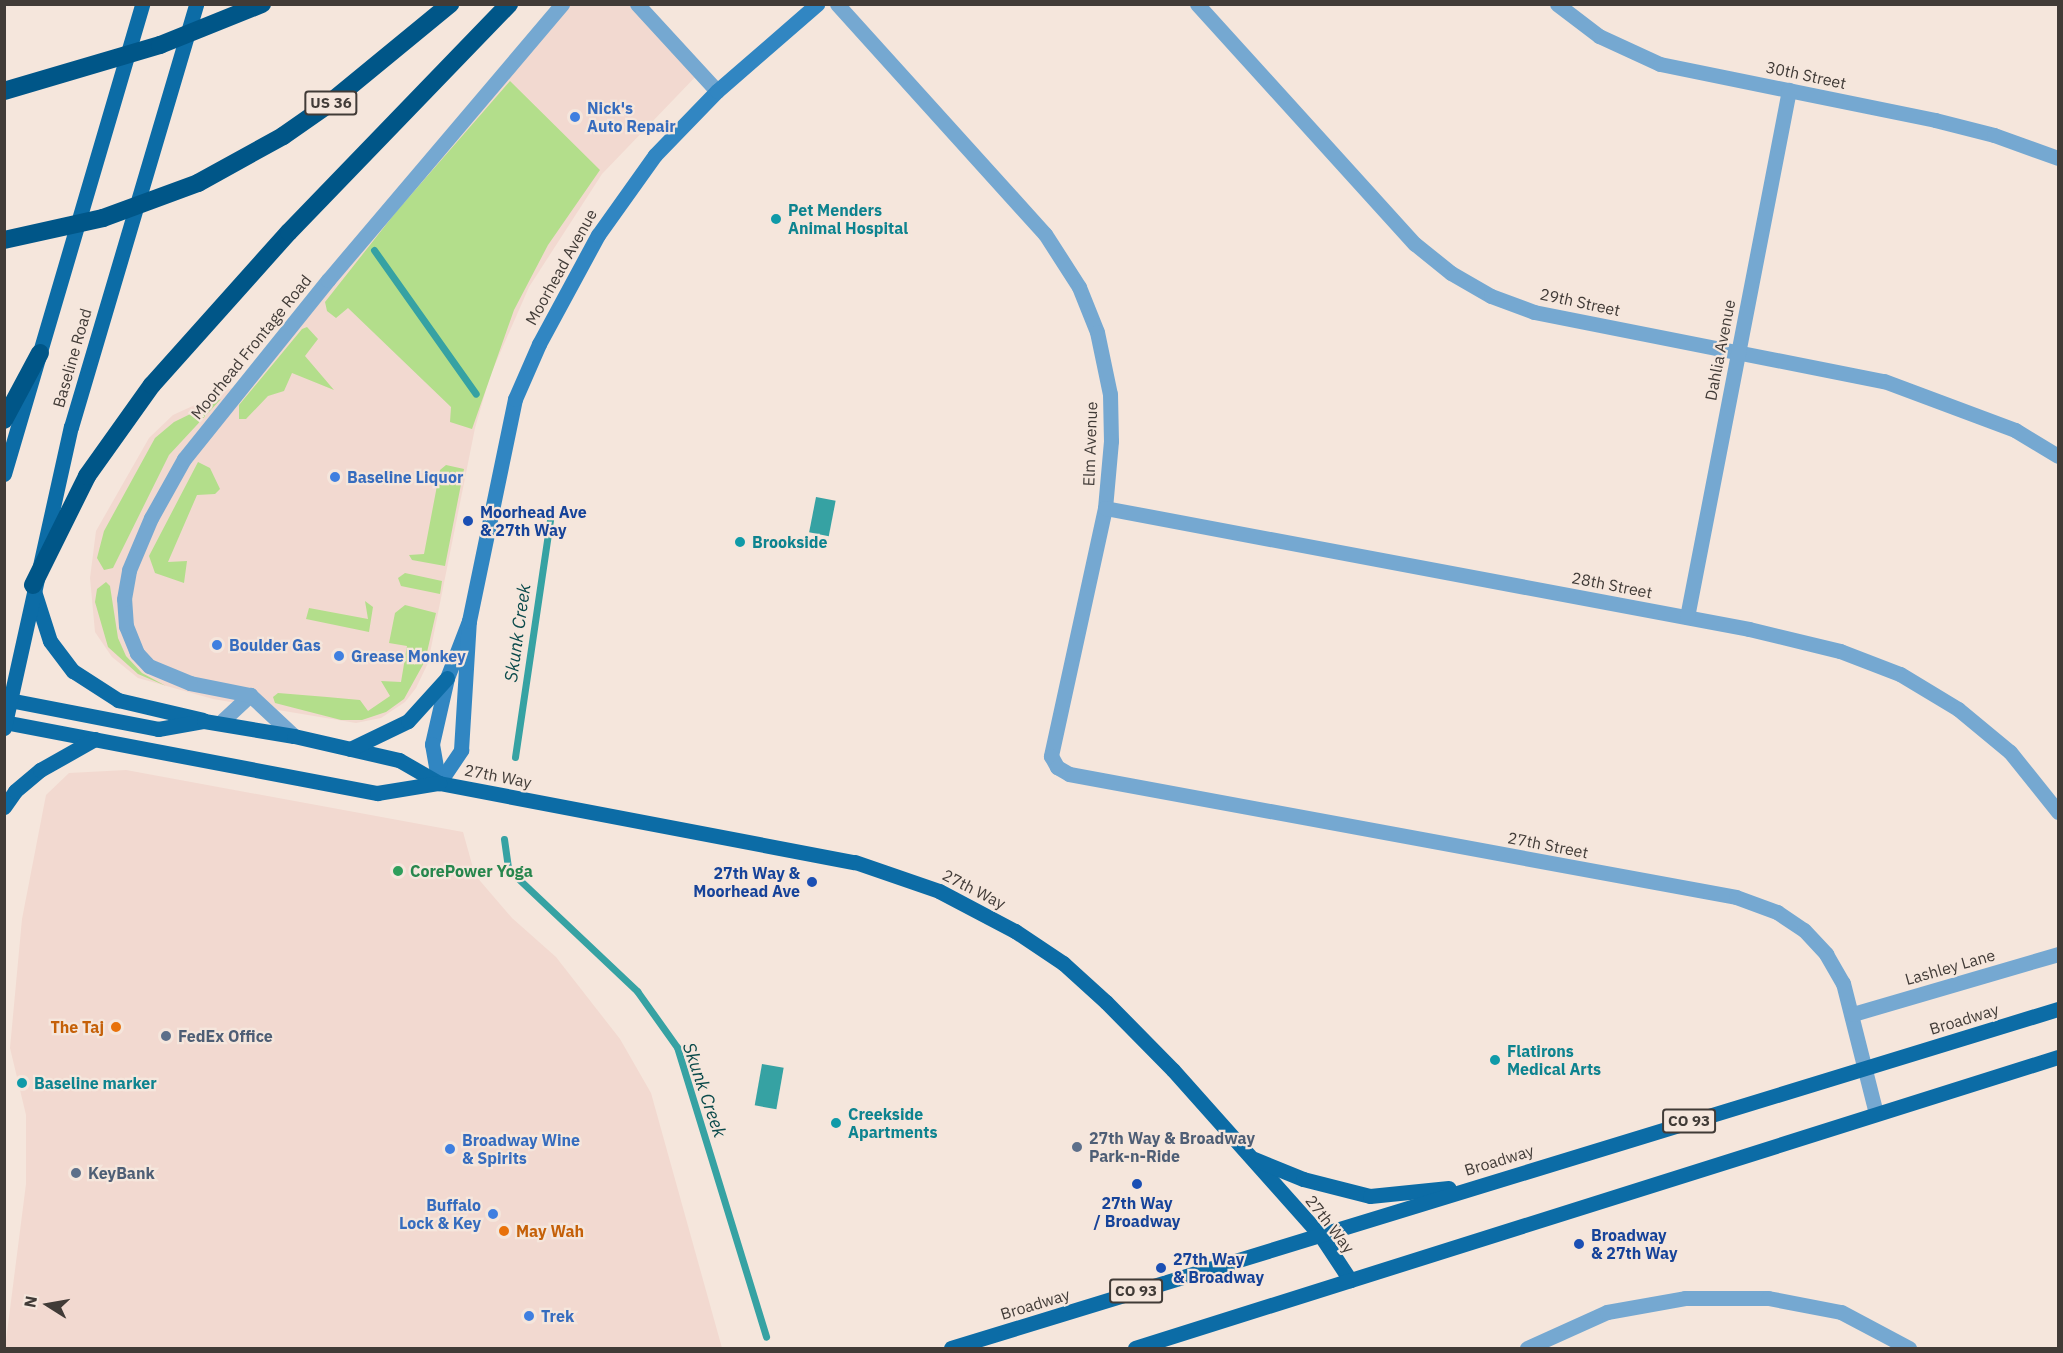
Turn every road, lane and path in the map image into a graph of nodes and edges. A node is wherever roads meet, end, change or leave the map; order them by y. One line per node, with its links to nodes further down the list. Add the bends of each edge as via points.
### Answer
1 (142, 4): 18 (main road, Baseline Road)
2 (196, 4): 23 (main road, Baseline Road, via 71,427)
3 (262, 4): 13 (highway, bridge, via 160,45)
4 (450, 4): 16 (highway, US 36, bridge, via 326,106 283,136 198,183 103,218)
5 (509, 4): 23 (highway, via 289,232 152,385 96,459)
6 (562, 4): 27 (street, Moorhead Frontage Road, via 328,280 184,459 151,518 124,590 126,626 137,653 162,674)
7 (637, 4): 14 (street)
8 (817, 4): 14 (street, Moorhead Avenue)
9 (837, 4): 22 (street, Elm Avenue, via 1045,234 1079,287 1097,332 1110,394 1111,441)
10 (1197, 4): 17 (street, 29th Street, via 1415,244 1451,273 1491,296 1534,312)
11 (1557, 4): 12 (street, 30th Street, via 1599,36 1632,54 1660,64)
12 (1789, 90): 15 (street, 30th Street, via 1974,130); 17 (street, Dahlia Avenue)
13 (4, 91)
14 (717, 91): 25 (street, Moorhead Avenue, via 623,195 575,273 525,372 515,399)
15 (2058, 158)
16 (4, 240)
17 (1738, 352): 20 (street, 29th Street, via 1894,384 2015,430); 24 (street, Dahlia Avenue)
18 (40, 353): 19 (highway); 21 (main road, Baseline Road)
19 (4, 420)
20 (2058, 456)
21 (4, 474)
22 (1104, 508): 24 (street, 28th Street); 35 (street, Elm Avenue, via 1051,756 1057,767 1068,774)
23 (33, 585): 28 (main road, Baseline Road); 29 (main road, via 50,641 73,671 118,700)
24 (1687, 617): 38 (street, 28th Street, via 1840,651 1900,674 1958,708 2010,752)
25 (470, 621): 26 (street, Moorhead Avenue); 36 (street, Moorhead Avenue, via 461,750)
26 (447, 678): 34 (main road, via 408,721); 36 (street, Moorhead Avenue, via 432,744)
27 (250, 695): 30 (street); 32 (street, Moorhead Frontage Road)
28 (7, 699): 29 (main road, 27th Way, via 158,729); 31 (main road, Baseline Road)
29 (204, 721): 30 (main road, 27th Way)
30 (221, 722): 32 (main road, 27th Way)
31 (5, 724): 33 (main road, 27th Way)
32 (294, 736): 34 (main road, 27th Way)
33 (95, 740): 36 (main road, 27th Way, via 377,793); 37 (main road, via 40,770 15,791)
34 (350, 748): 36 (main road, 27th Way, via 399,760)
35 (1082, 774): 41 (street, 27th Street, via 1736,897 1777,912 1804,930 1826,954 1843,983)
36 (439, 783): 45 (main road, 27th Way, via 855,862 907,877 960,900 1064,963 1173,1070)
37 (4, 807)
38 (2058, 812)
39 (2058, 954): 41 (street, Lashley Lane)
40 (2058, 1009): 43 (main road, Broadway / CO 93)
41 (1852, 1014): 43 (street, 27th Street)
42 (2058, 1057): 44 (main road)
43 (1863, 1068): 44 (street, 27th Street); 46 (main road, Broadway / CO 93)
44 (1876, 1113): 48 (main road)
45 (1251, 1158): 46 (main road, via 1312,1182 1370,1196); 47 (main road, 27th Way)
46 (1476, 1186): 47 (main road, Broadway / CO 93)
47 (1321, 1236): 48 (main road, 27th Way); 49 (main road, Broadway / CO 93)
48 (1350, 1280): 50 (main road)
49 (951, 1348)
50 (1135, 1348)
51 (1527, 1348): 52 (street, via 1607,1312 1685,1298 1768,1298 1841,1312)
52 (1909, 1348)

